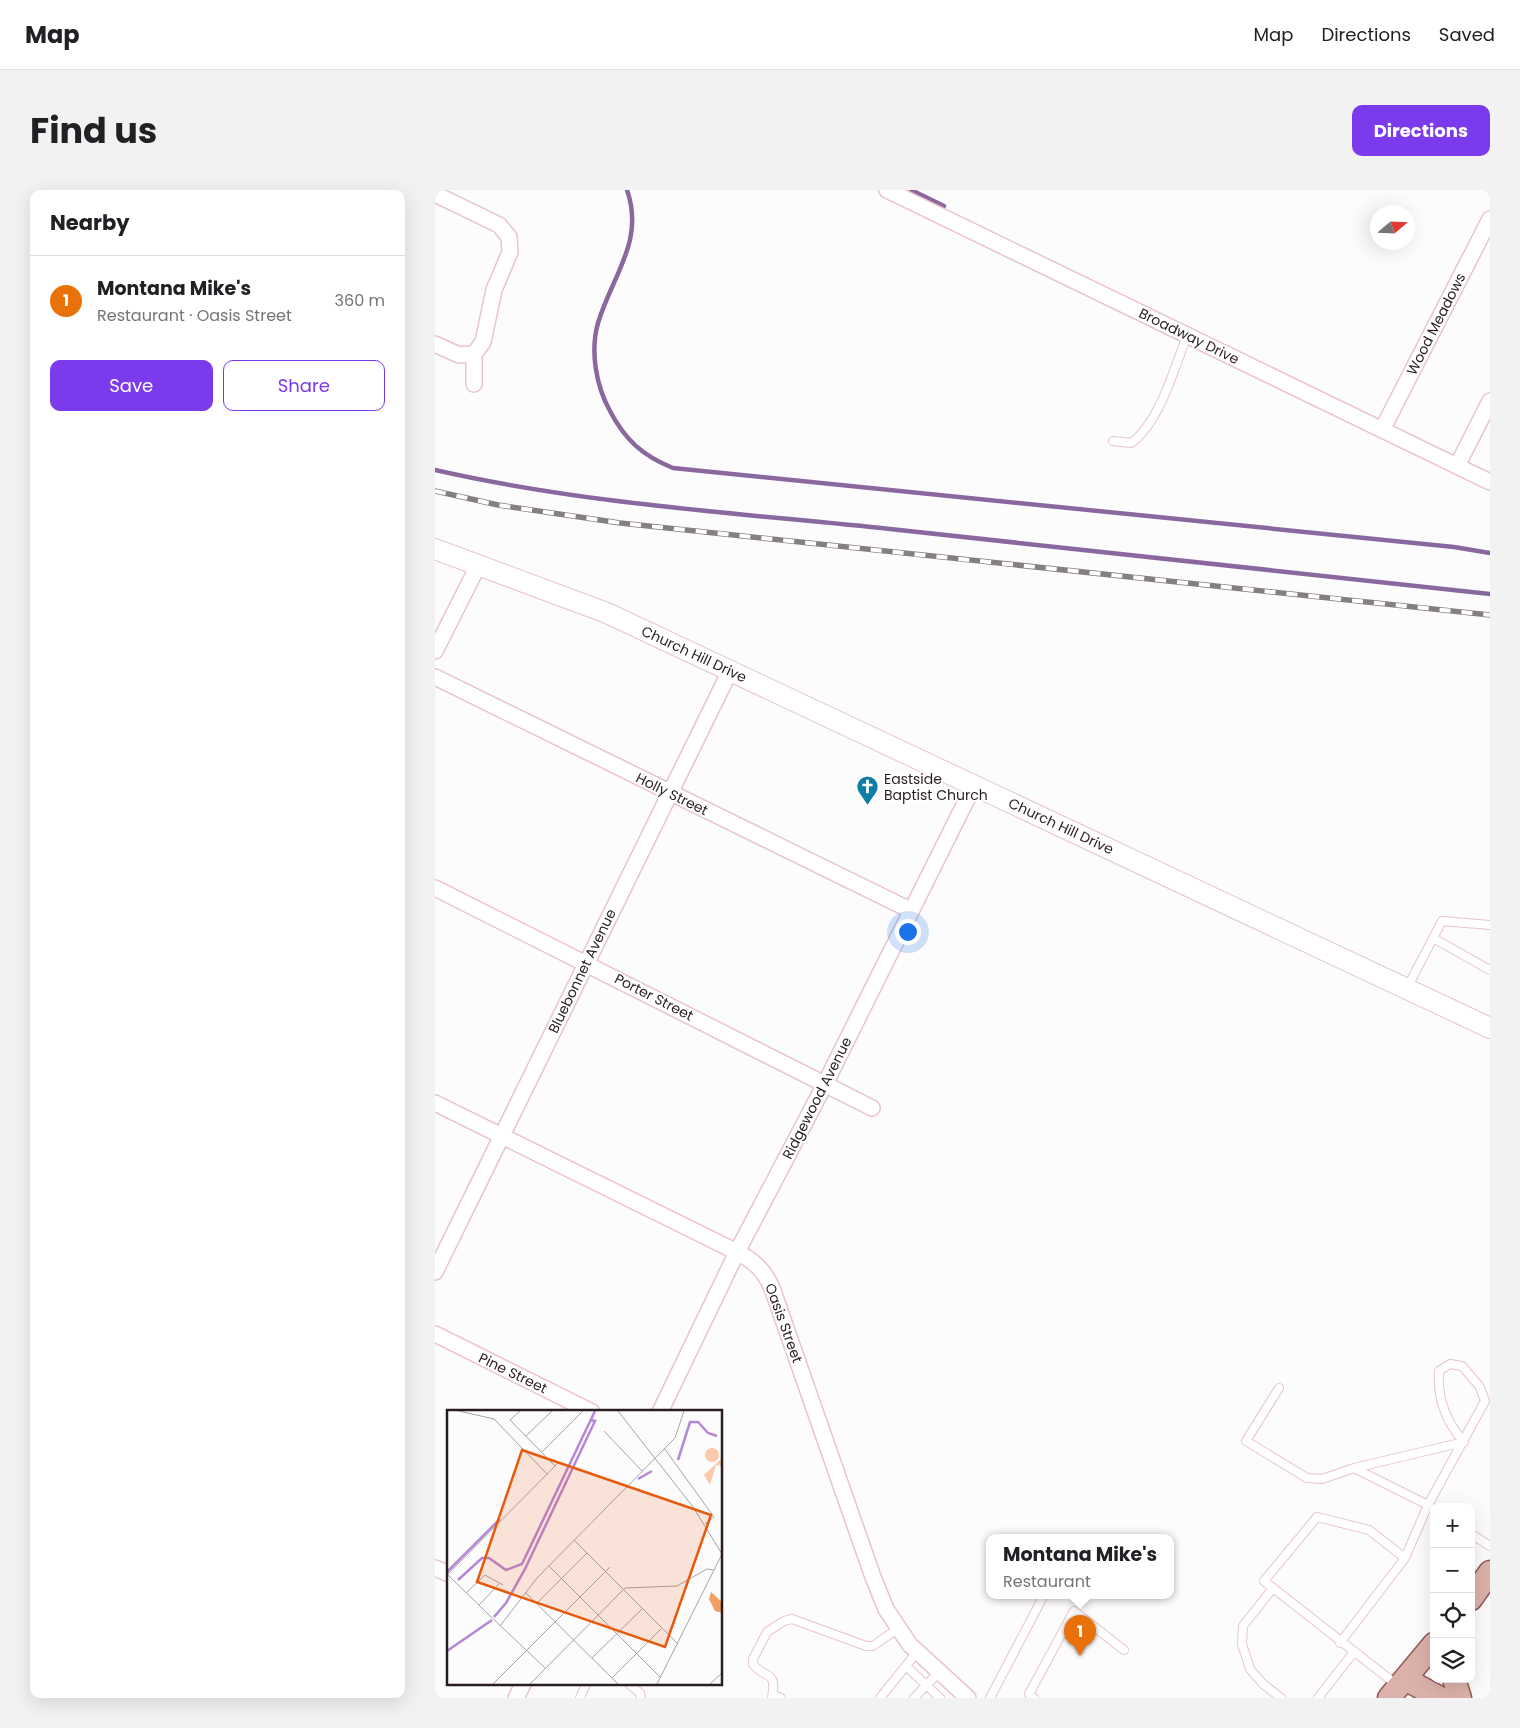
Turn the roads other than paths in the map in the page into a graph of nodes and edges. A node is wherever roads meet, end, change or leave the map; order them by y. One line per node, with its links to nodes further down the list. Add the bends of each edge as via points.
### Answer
1 (887, 190): 4 (street, Broadway Drive)
2 (435, 194): 6 (street, via 499,225 509,237 510,252 494,290 483,342)
3 (1490, 219): 9 (street, Wood Meadows)
4 (1187, 335): 9 (street, Broadway Drive); 10 (lane, via 1152,422 1143,435 1131,443)
5 (435, 344): 6 (street, via 459,355)
6 (474, 354): 7 (street)
7 (474, 384)
8 (1490, 401): 11 (street)
9 (1382, 430): 11 (street, Broadway Drive)
10 (1113, 441)
11 (1457, 466): 12 (street, Broadway Drive)
12 (1490, 482)
13 (435, 549): 14 (street, Church Hill Drive)
14 (479, 564): 15 (street); 16 (street, Church Hill Drive, via 607,613)
15 (435, 651)
16 (730, 671): 18 (street, Church Hill Drive); 19 (street, Bluebonnet Avenue)
17 (435, 677): 19 (street, Holly Street)
18 (974, 785): 21 (street, Ridgewood Avenue); 26 (street, Church Hill Drive)
19 (671, 793): 21 (street, Holly Street); 24 (street, Bluebonnet Avenue)
20 (435, 888): 24 (street, Porter Street)
21 (910, 910): 28 (street, Ridgewood Avenue)
22 (1490, 925): 23 (lane, via 1442,921)
23 (1433, 938): 25 (lane); 26 (lane)
24 (585, 963): 28 (street, Porter Street); 31 (street, Bluebonnet Avenue)
25 (1490, 970)
26 (1407, 988): 27 (street, Church Hill Drive)
27 (1490, 1028)
28 (825, 1084): 30 (street, Porter Street); 32 (street, Ridgewood Avenue)
29 (435, 1103): 31 (street, Oasis Street)
30 (872, 1108)
31 (501, 1136): 32 (street, Oasis Street); 33 (street, Bluebonnet Avenue)
32 (737, 1252): 37 (street, Ridgewood Avenue); 52 (street, Oasis Street, via 757,1264 767,1276 873,1577)
33 (435, 1272)
34 (435, 1334): 36 (street, Pine Street)
35 (1279, 1388): 39 (lane, via 1246,1441 1307,1478 1322,1479)
36 (588, 1410)
37 (661, 1410)
38 (1464, 1442): 38 (lane, via 1485,1402 1480,1388 1462,1366 1450,1364 1439,1372 1438,1386 1450,1426); 39 (lane); 40 (lane)
39 (1354, 1468): 41 (lane)
40 (1433, 1503)
41 (1430, 1506)
42 (1430, 1509): 45 (lane)
43 (1475, 1537): 44 (lane)
44 (1490, 1546)
45 (1405, 1558): 49 (lane, via 1369,1530 1317,1517 1264,1581); 53 (lane)
46 (435, 1568): 48 (street)
47 (1490, 1572): 50 (main road)
48 (447, 1573)
49 (1273, 1588): 53 (lane); 77 (lane, via 1243,1626 1242,1644 1250,1669)
50 (1475, 1593)
51 (1042, 1599): 76 (lane)
52 (897, 1628): 56 (street, Oasis Street); 70 (lane, via 873,1646 865,1646 798,1620 784,1621 767,1632 753,1659 756,1668 774,1680)
53 (1341, 1643): 57 (lane)
54 (1430, 1649): 65 (main road)
55 (1124, 1650): 66 (lane, via 1074,1611)
56 (917, 1652): 58 (lane); 59 (street, Oasis Street)
57 (1353, 1653): 65 (lane); 78 (lane)
58 (906, 1666): 61 (lane); 72 (lane)
59 (939, 1672): 61 (lane); 75 (street, Oasis Street)
60 (1455, 1683): 80 (main road)
61 (927, 1685): 73 (lane); 74 (lane)
62 (522, 1686): 67 (street)
63 (585, 1686): 68 (lane)
64 (631, 1686): 69 (lane)
65 (1398, 1688): 79 (main road)
66 (1030, 1697)
67 (516, 1698)
68 (580, 1698)
69 (641, 1698)
70 (772, 1698): 71 (lane)
71 (781, 1698)
72 (880, 1698)
73 (914, 1698)
74 (940, 1698)
75 (968, 1698)
76 (991, 1698)
77 (1281, 1698)
78 (1318, 1698)
79 (1440, 1698)
80 (1460, 1698)

